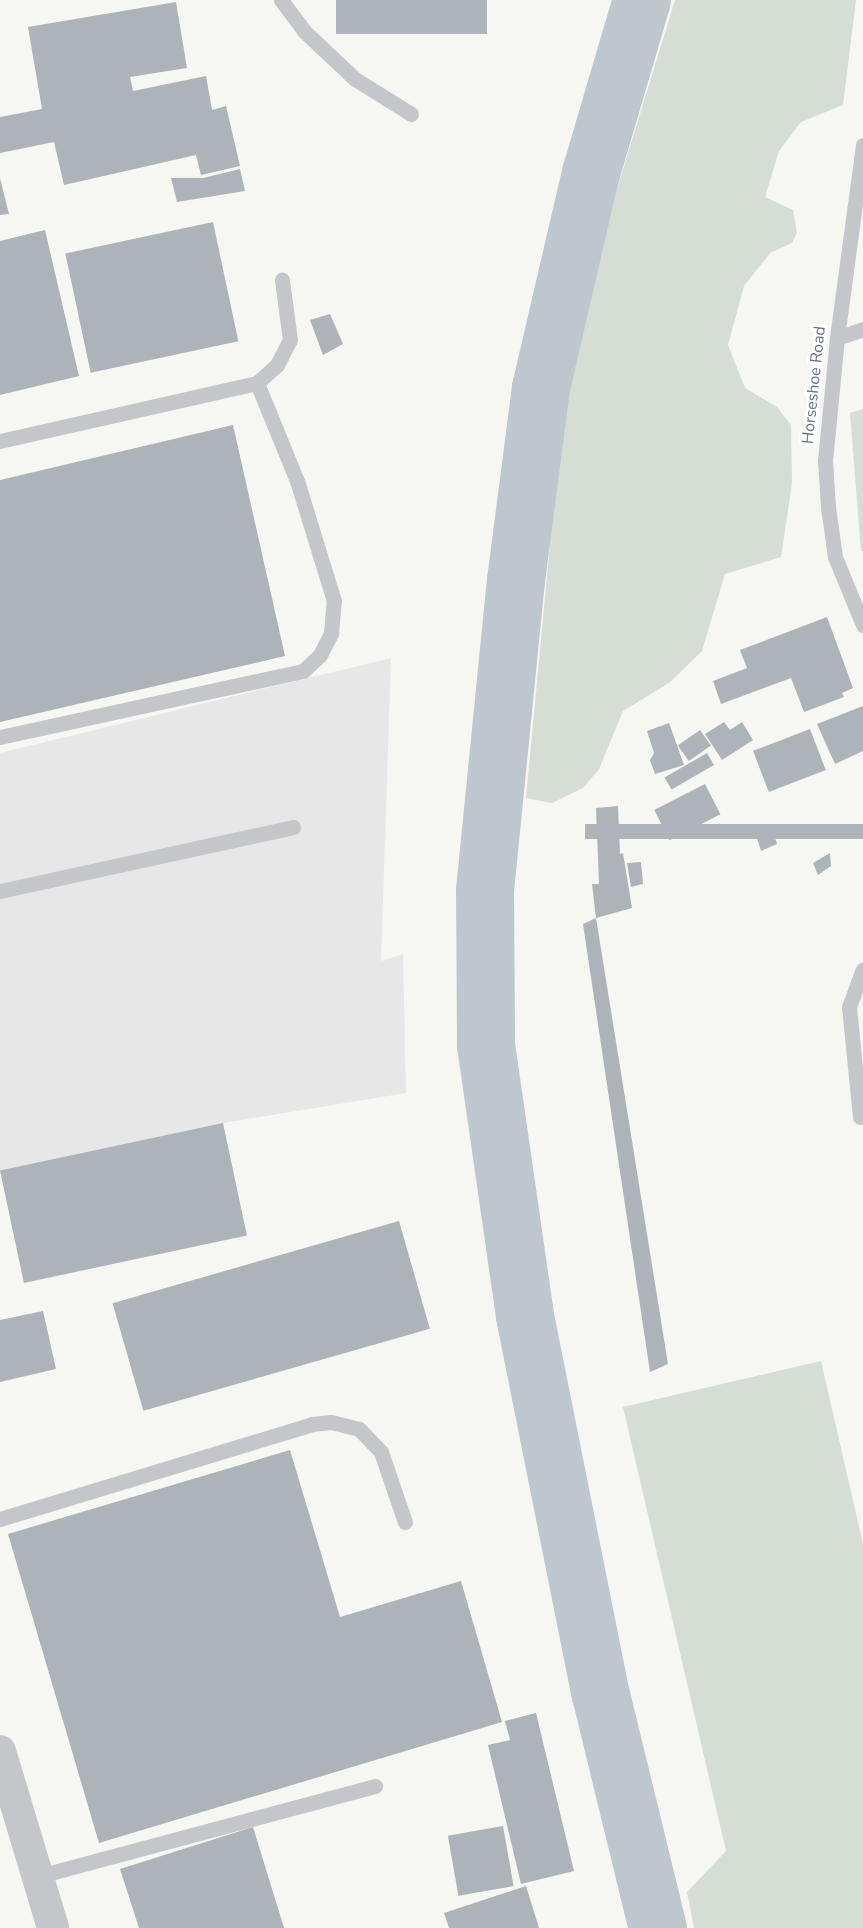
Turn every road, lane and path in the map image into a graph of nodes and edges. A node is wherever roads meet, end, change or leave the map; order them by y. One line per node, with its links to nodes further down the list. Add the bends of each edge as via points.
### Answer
1 (281, 0): 2 (lane, via 304,31 355,79)
2 (411, 114)
3 (863, 145): 4 (lane, Horseshoe Road)
4 (857, 222): 7 (lane, Horseshoe Road)
5 (282, 280): 8 (lane, via 290,340 277,365)
6 (863, 329): 7 (lane)
7 (837, 338): 10 (lane, Horseshoe Road, via 825,460 828,507 835,557)
8 (257, 383): 9 (lane); 11 (lane, via 297,481 334,601 330,633 320,655 303,671)
9 (0, 441)
10 (863, 625)
11 (0, 737)
12 (293, 827): 13 (lane)
13 (0, 891)
14 (863, 969): 15 (lane, via 849,1007)
15 (860, 1117)
16 (0, 1519): 17 (lane, via 312,1424 331,1422 359,1429 381,1452)
17 (405, 1522)
18 (0, 1751): 20 (street)
19 (375, 1786): 20 (lane)
20 (39, 1876): 21 (street)
21 (53, 1928)

